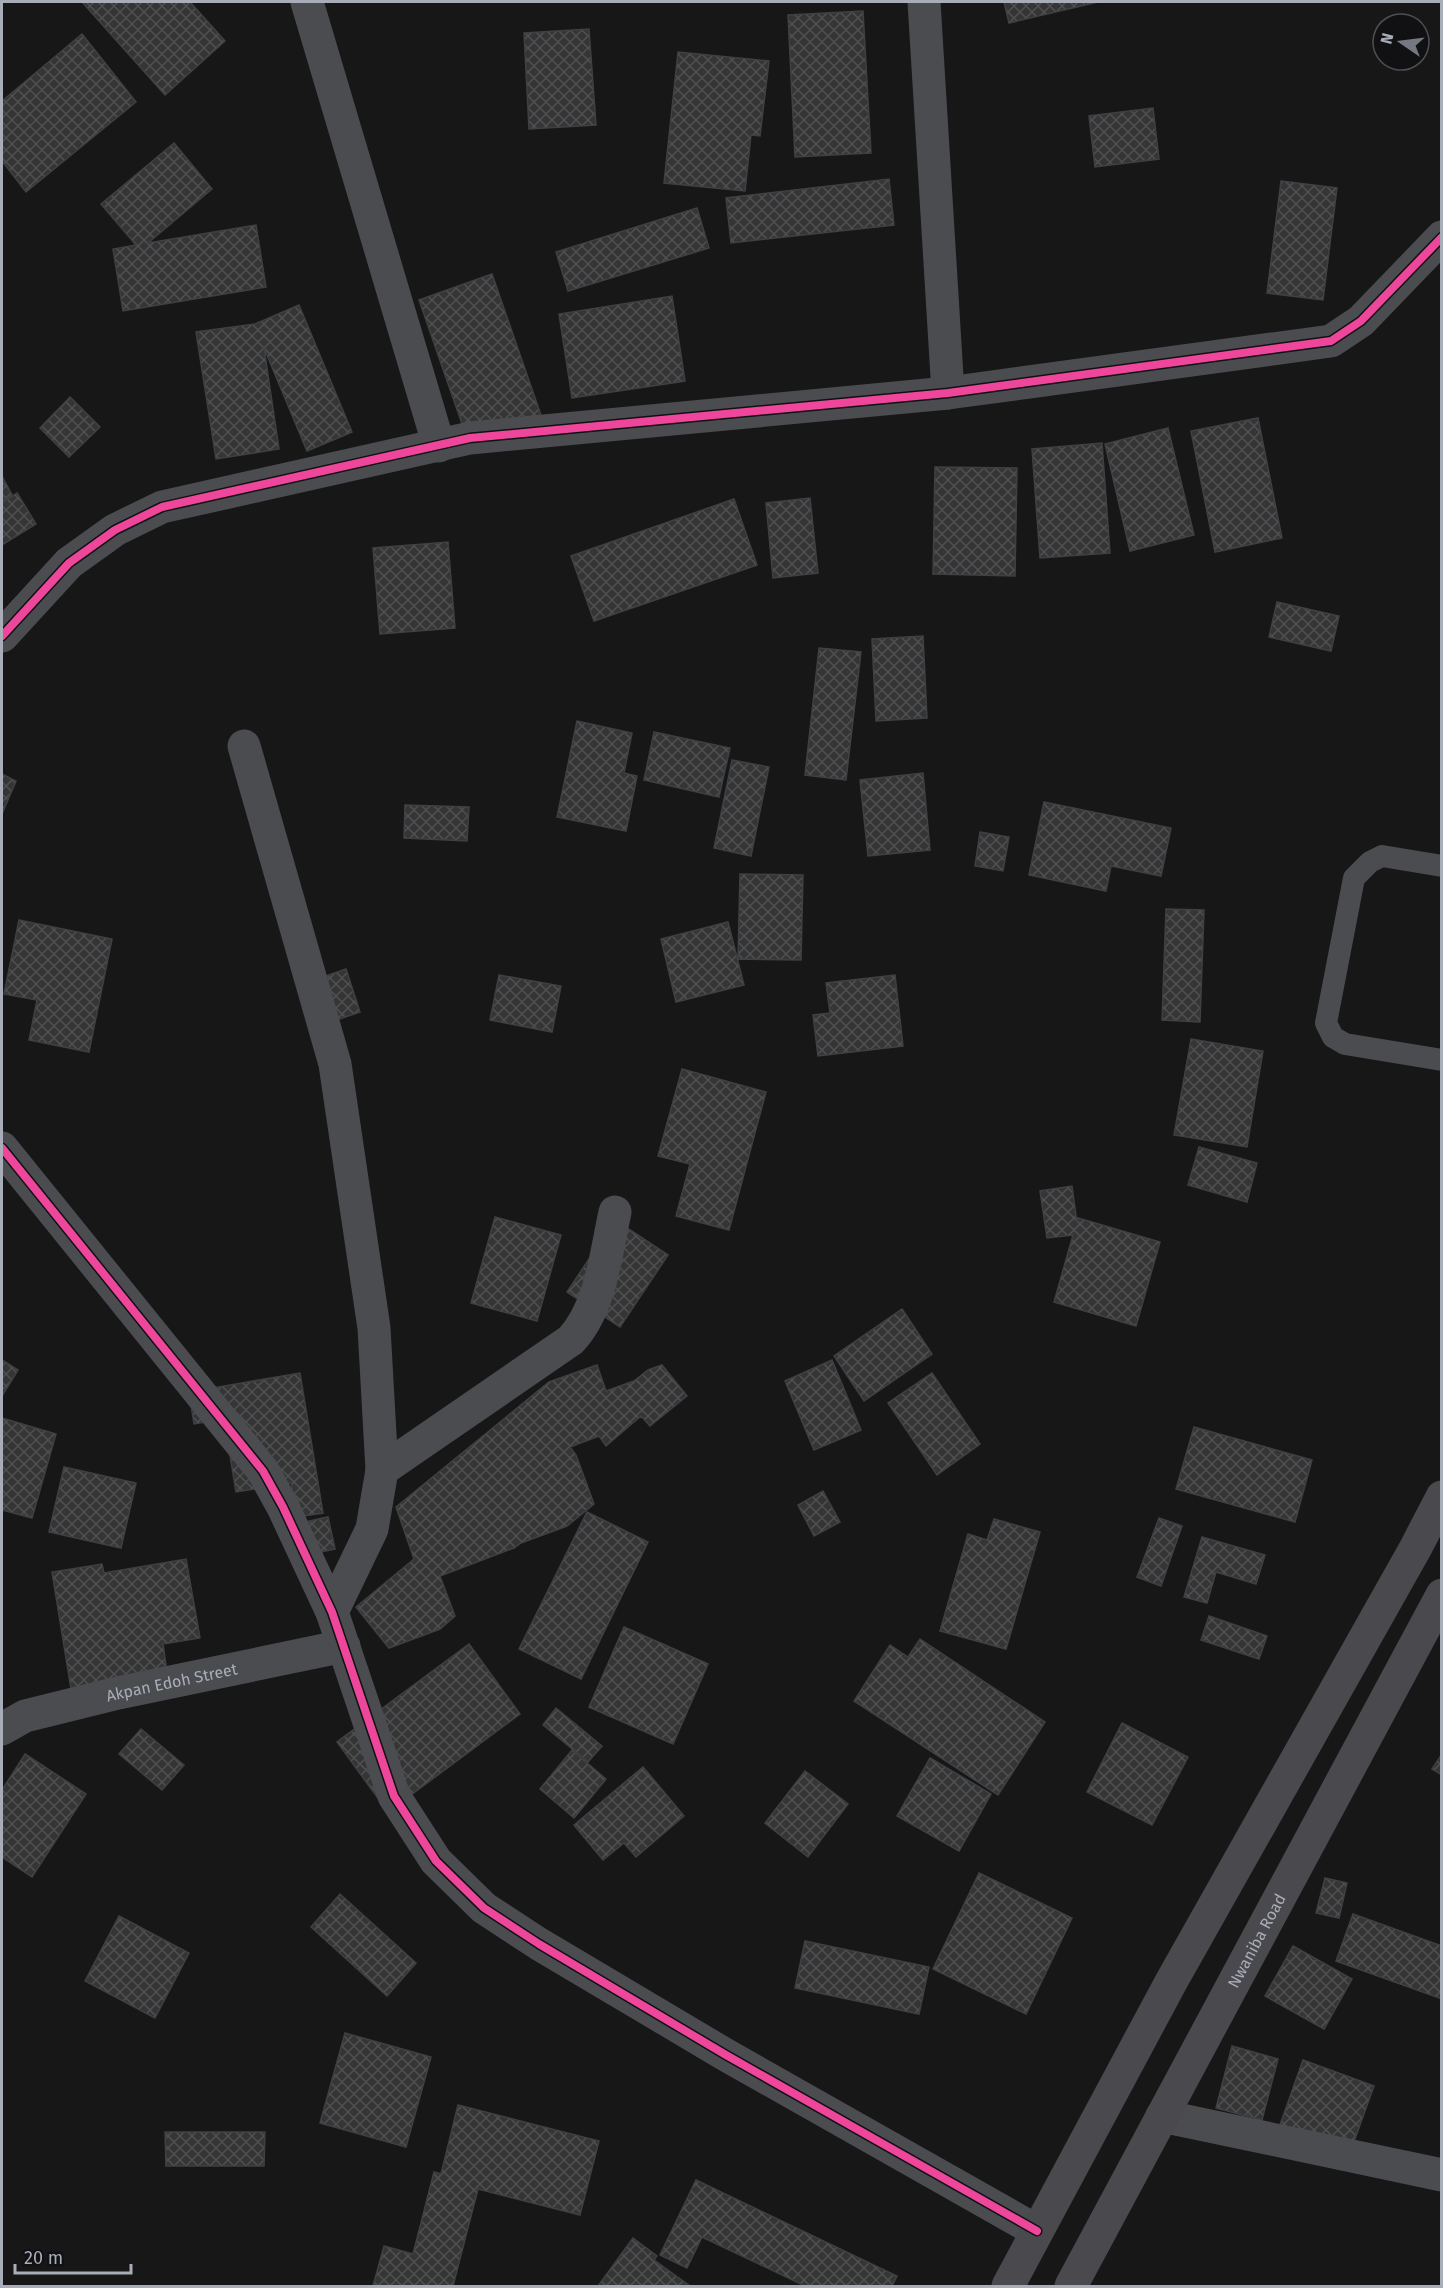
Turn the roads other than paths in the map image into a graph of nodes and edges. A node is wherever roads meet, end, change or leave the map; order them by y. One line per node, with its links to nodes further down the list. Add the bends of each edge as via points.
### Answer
1 (307, 2): 5 (street)
2 (924, 2): 4 (street)
3 (1442, 237): 4 (street, via 1361,321 1330,341)
4 (948, 393): 5 (street, via 470,438)
5 (439, 446): 6 (street, via 162,507 115,530 69,563)
6 (2, 636)
7 (244, 746): 12 (street, via 335,1064 374,1328)
8 (1442, 866): 9 (lane, via 1382,856 1354,878 1326,1023 1332,1037 1345,1044)
9 (1442, 1060)
10 (2, 1148): 15 (street, via 263,1471)
11 (615, 1212): 12 (street, via 594,1303 582,1328 571,1340)
12 (382, 1470): 15 (street, via 372,1529)
13 (1442, 1497): 20 (main road)
14 (1442, 1595): 18 (main road, Nwaniba Road)
15 (333, 1612): 16 (street)
16 (344, 1646): 17 (street, Akpan Edoh Street, via 118,1693 25,1716); 20 (street, via 394,1796 436,1861 484,1908 726,2055)
17 (2, 1729)
18 (1162, 2116): 19 (street); 22 (main road, Nwaniba Road)
19 (1442, 2175)
20 (1037, 2231): 21 (main road)
21 (1008, 2286)
22 (1071, 2286)

